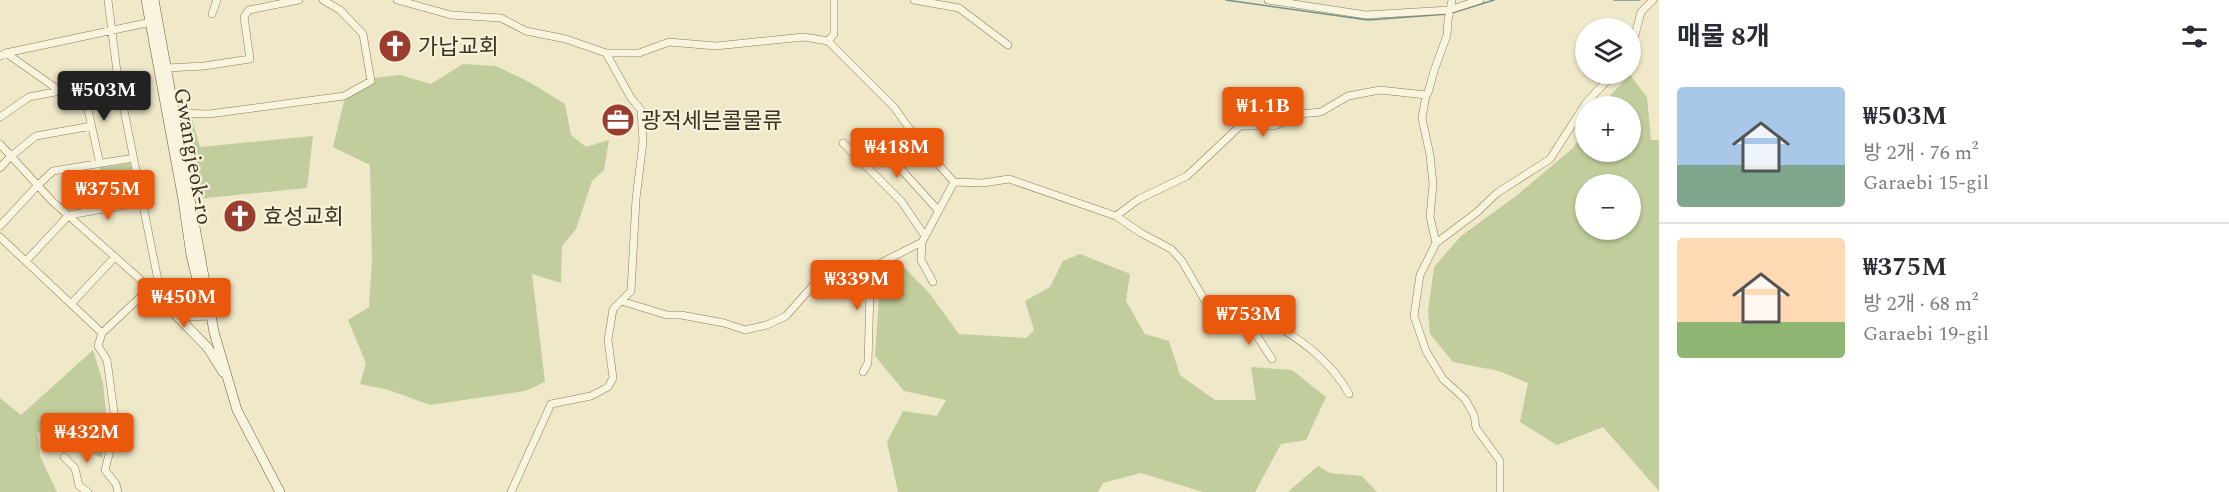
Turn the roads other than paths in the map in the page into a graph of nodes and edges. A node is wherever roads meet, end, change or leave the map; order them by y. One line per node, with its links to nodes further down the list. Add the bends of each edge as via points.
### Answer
1 (108, 0): 18 (street)
2 (146, 0): 17 (main road, Gwangjeok-ro)
3 (154, 0): 23 (main road, Gwangjeok-ro)
4 (217, 0): 15 (street)
5 (299, 0): 23 (street, via 249,10 243,17 250,59)
6 (323, 0): 29 (street, via 340,10 363,34 371,81 344,96 209,114)
7 (396, 0): 21 (street, via 451,15 501,18 526,31)
8 (834, 0): 19 (street, via 834,34)
9 (914, 0): 20 (street, via 959,8)
10 (1268, 0): 14 (street, via 1366,15)
11 (1452, 0): 14 (street)
12 (1480, 0): 14 (street)
13 (1653, 0): 16 (street)
14 (1449, 10): 28 (street, via 1448,35)
15 (212, 14)
16 (1639, 18)
17 (151, 22): 18 (street); 52 (main road, Gwangjeok-ro)
18 (113, 31): 22 (street); 24 (street)
19 (828, 41): 21 (street, via 804,37 716,46 669,42 639,53); 39 (street, via 894,107)
20 (1008, 45)
21 (606, 53): 56 (street, via 641,110 643,142 631,291)
22 (3, 54): 27 (street)
23 (167, 68): 29 (main road, Gwangjeok-ro)
24 (118, 80): 26 (street); 36 (street)
25 (1603, 84): 48 (street, via 1550,159 1497,193)
26 (83, 87): 27 (street); 31 (street)
27 (60, 91): 30 (street, via 28,97)
28 (1426, 95): 44 (street, via 1380,90 1348,96 1321,112 1300,114 1274,126 1240,126 1187,176 1138,199); 48 (street, via 1422,118 1430,155 1430,217)
29 (174, 112): 59 (main road, Gwangjeok-ro)
30 (0, 117)
31 (92, 126): 35 (street, via 36,136); 37 (street)
32 (869, 140): 42 (street, via 888,155)
33 (843, 143): 47 (street, via 901,201)
34 (0, 144): 35 (street)
35 (10, 157): 38 (street); 40 (street)
36 (135, 158): 37 (street); 41 (street)
37 (100, 164): 40 (street, via 53,171)
38 (0, 168)
39 (954, 182): 42 (street); 44 (street, via 1009,179)
40 (36, 186): 43 (street); 45 (street)
41 (144, 202): 43 (street); 55 (street)
42 (938, 210): 47 (street)
43 (69, 215): 49 (street); 50 (street)
44 (1116, 216): 60 (street, via 1170,249 1182,261 1208,306)
45 (0, 226)
46 (0, 237): 50 (street)
47 (923, 239): 51 (street); 53 (street, via 921,260)
48 (1436, 243): 71 (street, via 1420,275 1414,316 1426,351 1443,379 1465,399 1476,428 1500,462)
49 (114, 258): 54 (street); 58 (street)
50 (26, 261): 58 (street)
51 (881, 263): 56 (street, via 816,282 786,316 745,330 667,315); 63 (street, via 870,290 868,363)
52 (198, 281): 57 (main road, via 190,302); 59 (main road, Gwangjeok-ro)
53 (933, 282)
54 (150, 288): 55 (street); 61 (street)
55 (159, 296): 57 (street)
56 (621, 301): 70 (street, via 613,309 608,340 613,378 608,387 591,396 551,404)
57 (169, 303): 59 (street, via 187,317); 64 (main road, via 208,348)
58 (71, 304): 61 (street)
59 (211, 316): 64 (main road, Gwangjeok-ro)
60 (1237, 321): 62 (street, via 1255,333); 65 (street, via 1259,316 1281,328 1324,359)
61 (102, 333): 68 (street, via 98,346 107,360 116,428 105,470)
62 (1272, 359)
63 (863, 372)
64 (228, 380): 69 (main road, Gwangjeok-ro, via 237,410)
65 (1349, 394)
66 (64, 457): 67 (street, via 75,468 79,486)
67 (88, 492)
68 (118, 492)
69 (280, 492)
70 (511, 492)
71 (1500, 492)

